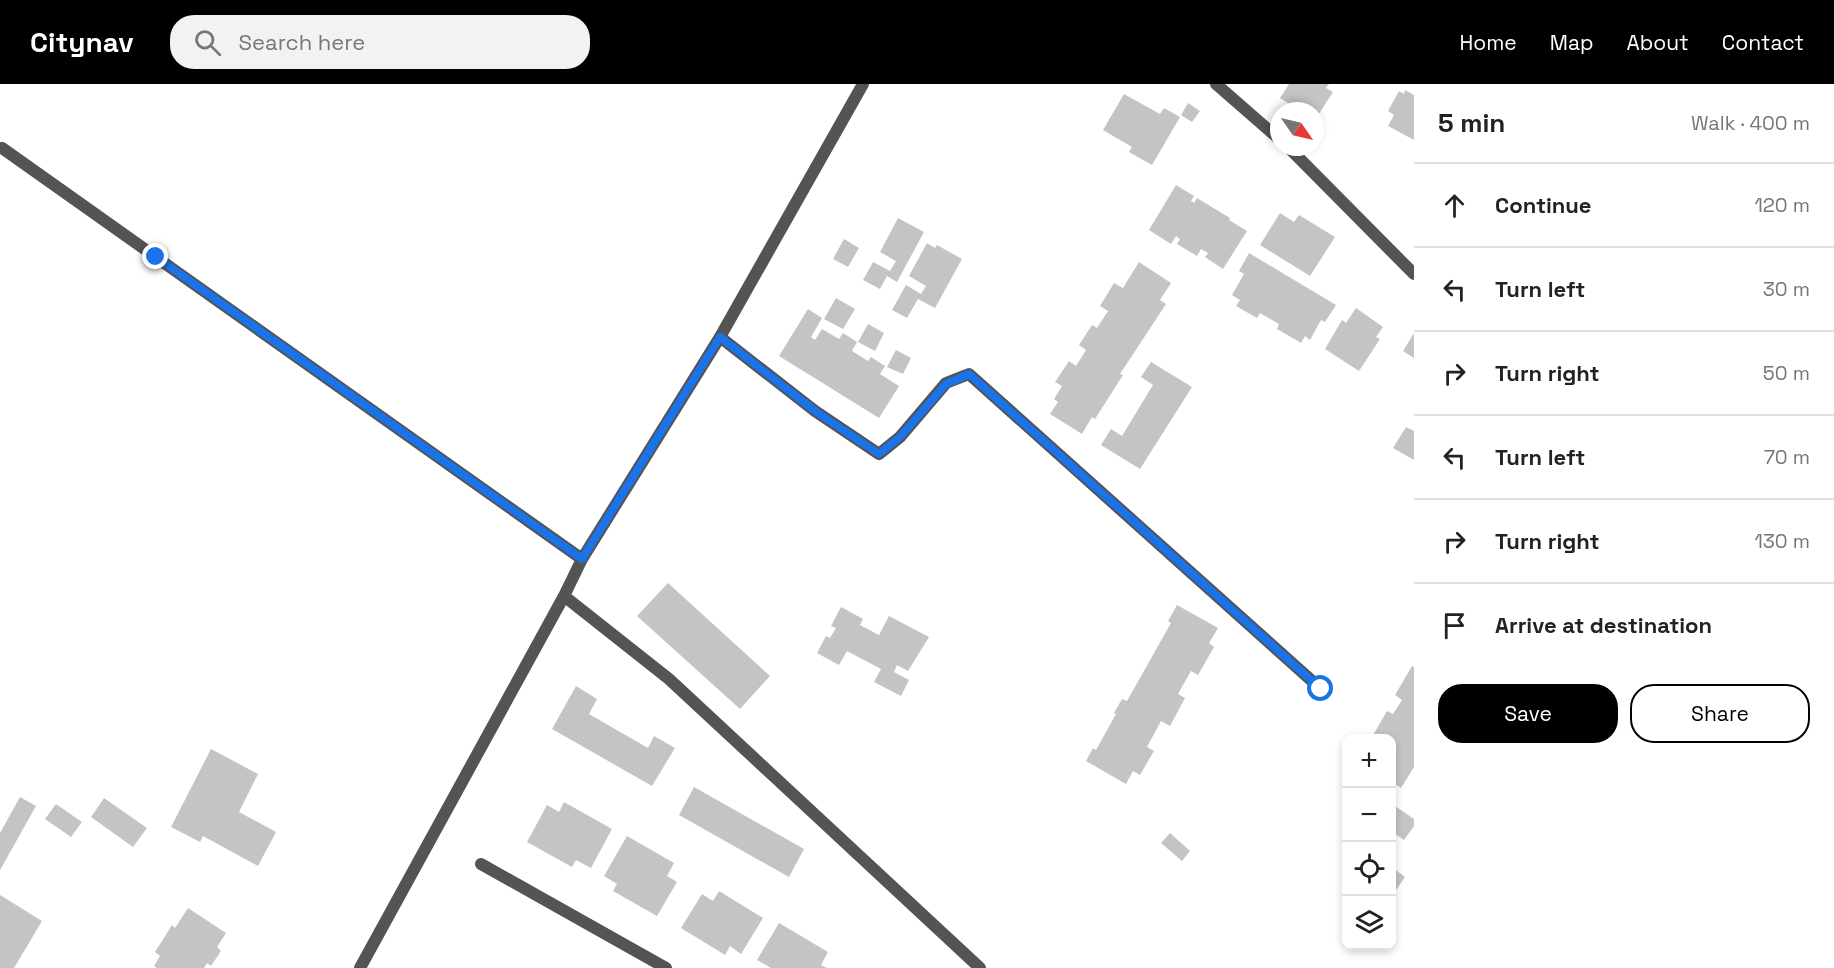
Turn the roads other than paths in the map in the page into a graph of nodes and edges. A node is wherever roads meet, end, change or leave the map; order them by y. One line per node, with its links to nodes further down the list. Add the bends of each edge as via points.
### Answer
1 (863, 84): 7 (street)
2 (1216, 84): 3 (street)
3 (1270, 131)
4 (2, 148): 8 (street)
5 (1298, 156): 6 (street)
6 (1414, 274)
7 (720, 337): 8 (street); 10 (street, via 815,411 879,454 900,437 946,384 969,374)
8 (582, 559): 9 (street)
9 (564, 596): 12 (street); 14 (street, via 669,679)
10 (1321, 689)
11 (481, 864): 13 (street)
12 (360, 968)
13 (666, 968)
14 (980, 968)

